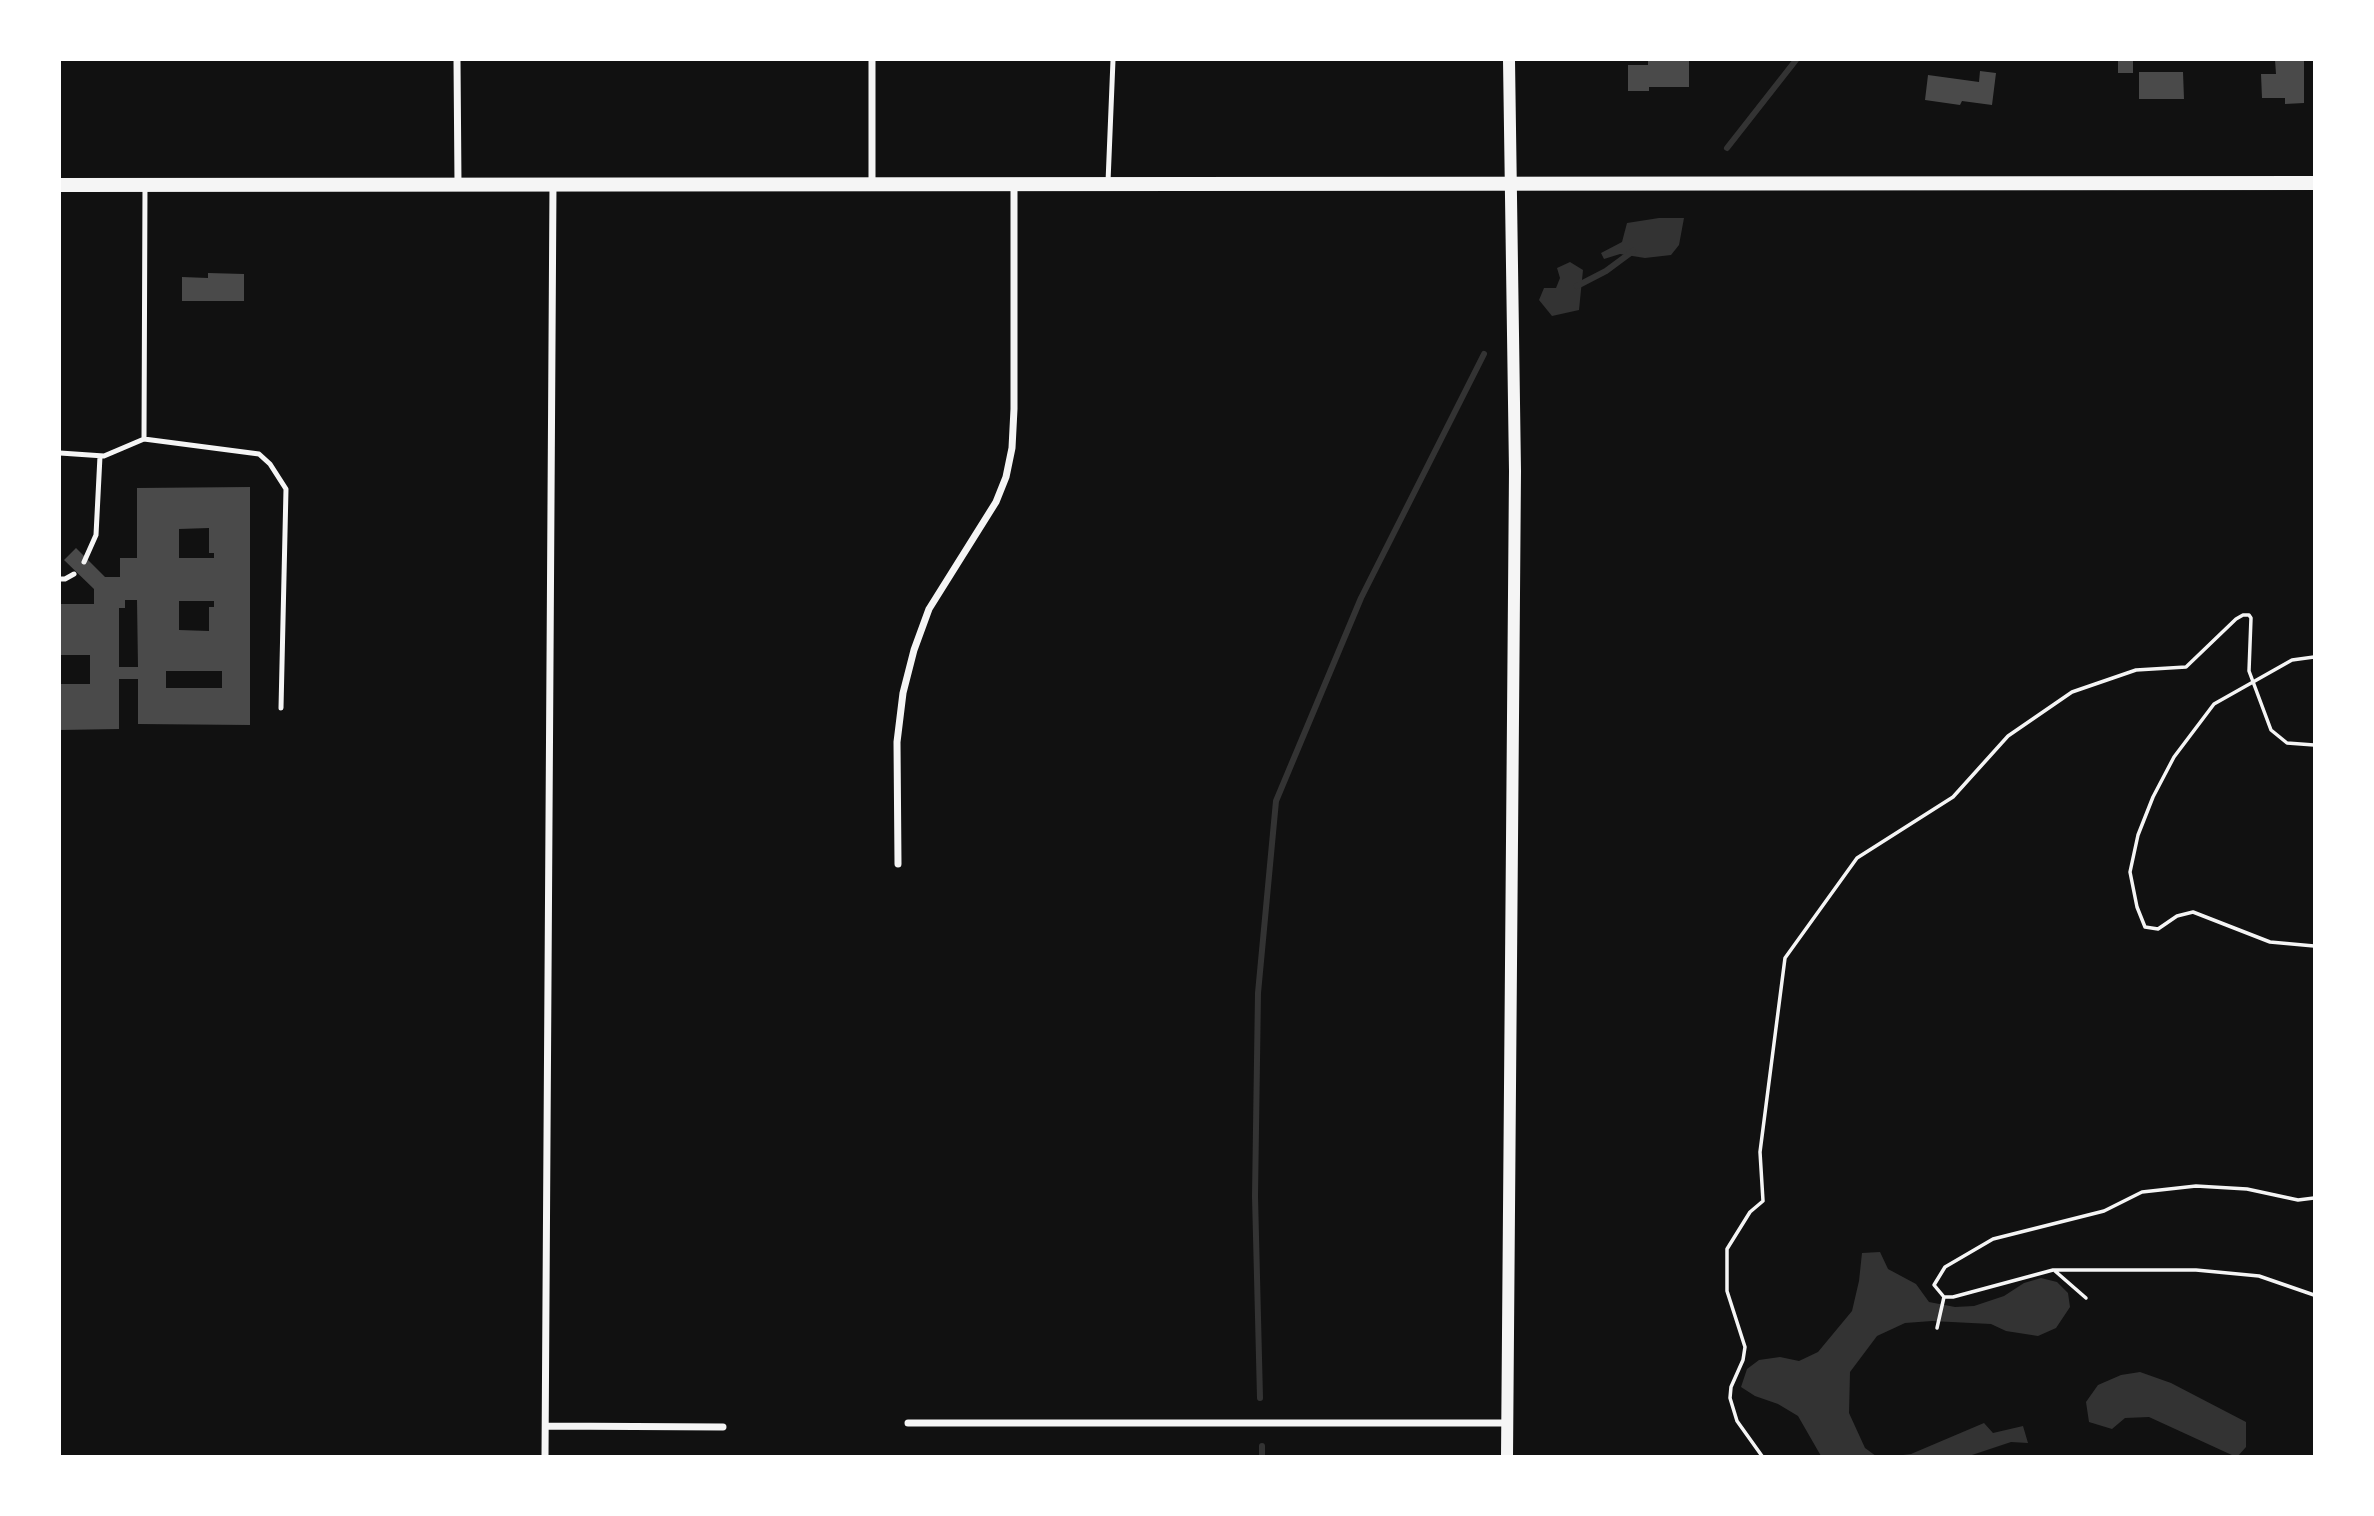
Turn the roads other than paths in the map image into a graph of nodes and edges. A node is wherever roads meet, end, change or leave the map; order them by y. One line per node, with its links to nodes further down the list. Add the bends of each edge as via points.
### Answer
1 (457, 60): 7 (street)
2 (872, 60): 11 (street)
3 (1112, 60): 13 (lane)
4 (1510, 60): 5 (street)
5 (1513, 183): 6 (main road); 13 (main road); 23 (street)
6 (2315, 183)
7 (458, 184): 8 (main road); 10 (main road)
8 (553, 184): 11 (main road); 24 (street)
9 (60, 185): 10 (main road)
10 (145, 185): 14 (lane)
11 (872, 185): 12 (main road)
12 (1014, 185): 13 (main road); 21 (street, via 1012,447 996,502 929,609 902,693 897,742)
13 (1108, 185)
14 (144, 439): 16 (lane); 20 (lane, via 259,454 286,489)
15 (60, 453): 16 (lane)
16 (100, 456): 17 (lane, via 96,535)
17 (84, 562)
18 (74, 574): 19 (lane)
19 (60, 579)
20 (281, 708)
21 (898, 864)
22 (908, 1423): 23 (street)
23 (1507, 1423): 27 (street)
24 (545, 1426): 25 (street); 26 (street)
25 (723, 1427)
26 (545, 1457)
27 (1507, 1457)

